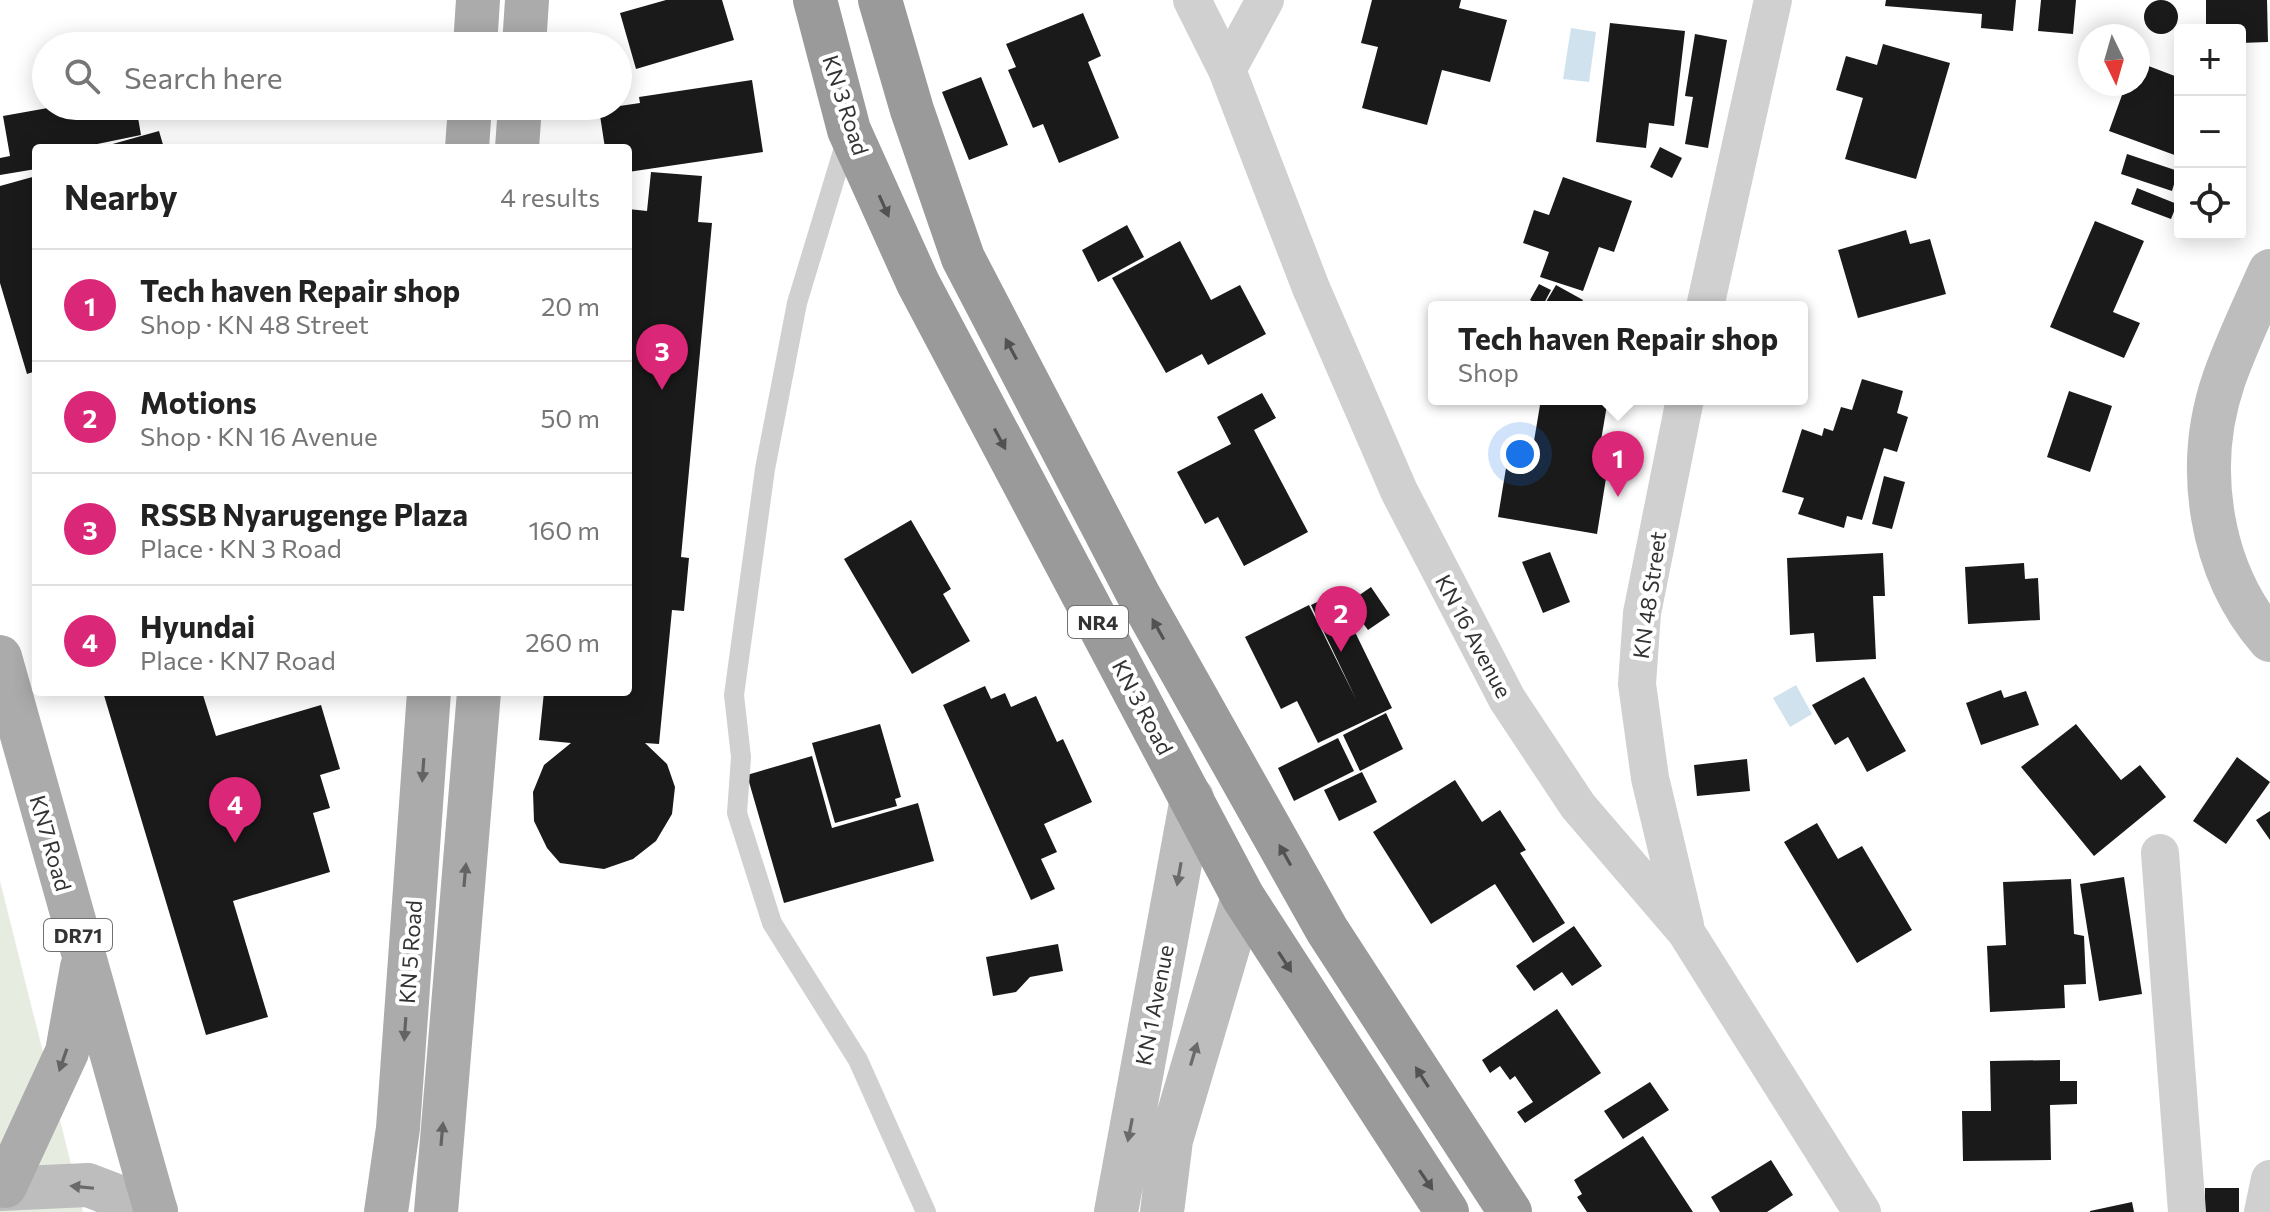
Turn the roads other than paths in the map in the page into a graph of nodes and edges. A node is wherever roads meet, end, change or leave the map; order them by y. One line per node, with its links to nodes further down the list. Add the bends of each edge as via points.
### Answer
1 (478, 0): 8 (main road)
2 (527, 0): 9 (main road)
3 (815, 0): 13 (highway, KN 3 Road / NR4)
4 (880, 0): 37 (highway, NR4, one-way to 4, via 1327,930 1138,594 963,258)
5 (1192, 0): 10 (street, KN 16 Avenue)
6 (1265, 0): 10 (street)
7 (1770, 14): 17 (street)
8 (476, 32)
9 (525, 32)
10 (1227, 70): 26 (street, KN 16 Avenue, via 1311,288 1399,491 1507,699 1578,806)
11 (469, 120): 14 (main road)
12 (519, 120): 15 (main road)
13 (849, 130): 23 (highway, KN 3 Road / NR4, one-way to 23, via 918,283); 33 (lane, via 797,303 765,469 734,695 741,757 737,813 772,923 858,1060)
14 (467, 144)
15 (517, 144)
16 (2270, 271): 19 (street, via 2223,382 2210,454 2211,515 2222,558 2247,610)
17 (1706, 301)
18 (1684, 405): 26 (street, KN 48 Street, via 1642,613 1637,684 1650,778)
19 (2270, 640)
20 (0, 657): 27 (main road, KN7 Road / DR71)
21 (429, 696): 31 (main road, KN 5 Road, one-way to 31, via 398,1128)
22 (479, 696): 32 (main road, one-way to 22)
23 (1192, 798): 25 (highway, KN 3 Road / NR4); 34 (street, KN 1 Avenue, one-way to 34)
24 (2160, 853): 39 (street)
25 (1243, 897): 35 (street, KN 1 Avenue, one-way to 25, via 1184,1088); 36 (highway, KN 3 Road / NR4, one-way to 36)
26 (1686, 932): 38 (street, KN 16 Avenue)
27 (84, 957): 29 (main road, one-way to 29, via 67,1052); 30 (main road, KN7 Road / DR71)
28 (2270, 1179): 40 (street)
29 (2, 1187): 30 (street, one-way to 29, via 88,1185)
30 (155, 1212)
31 (386, 1212)
32 (436, 1212)
33 (926, 1212)
34 (1116, 1212)
35 (1162, 1212)
36 (1447, 1212)
37 (1510, 1212)
38 (1862, 1212)
39 (2187, 1212)
40 (2263, 1212)

